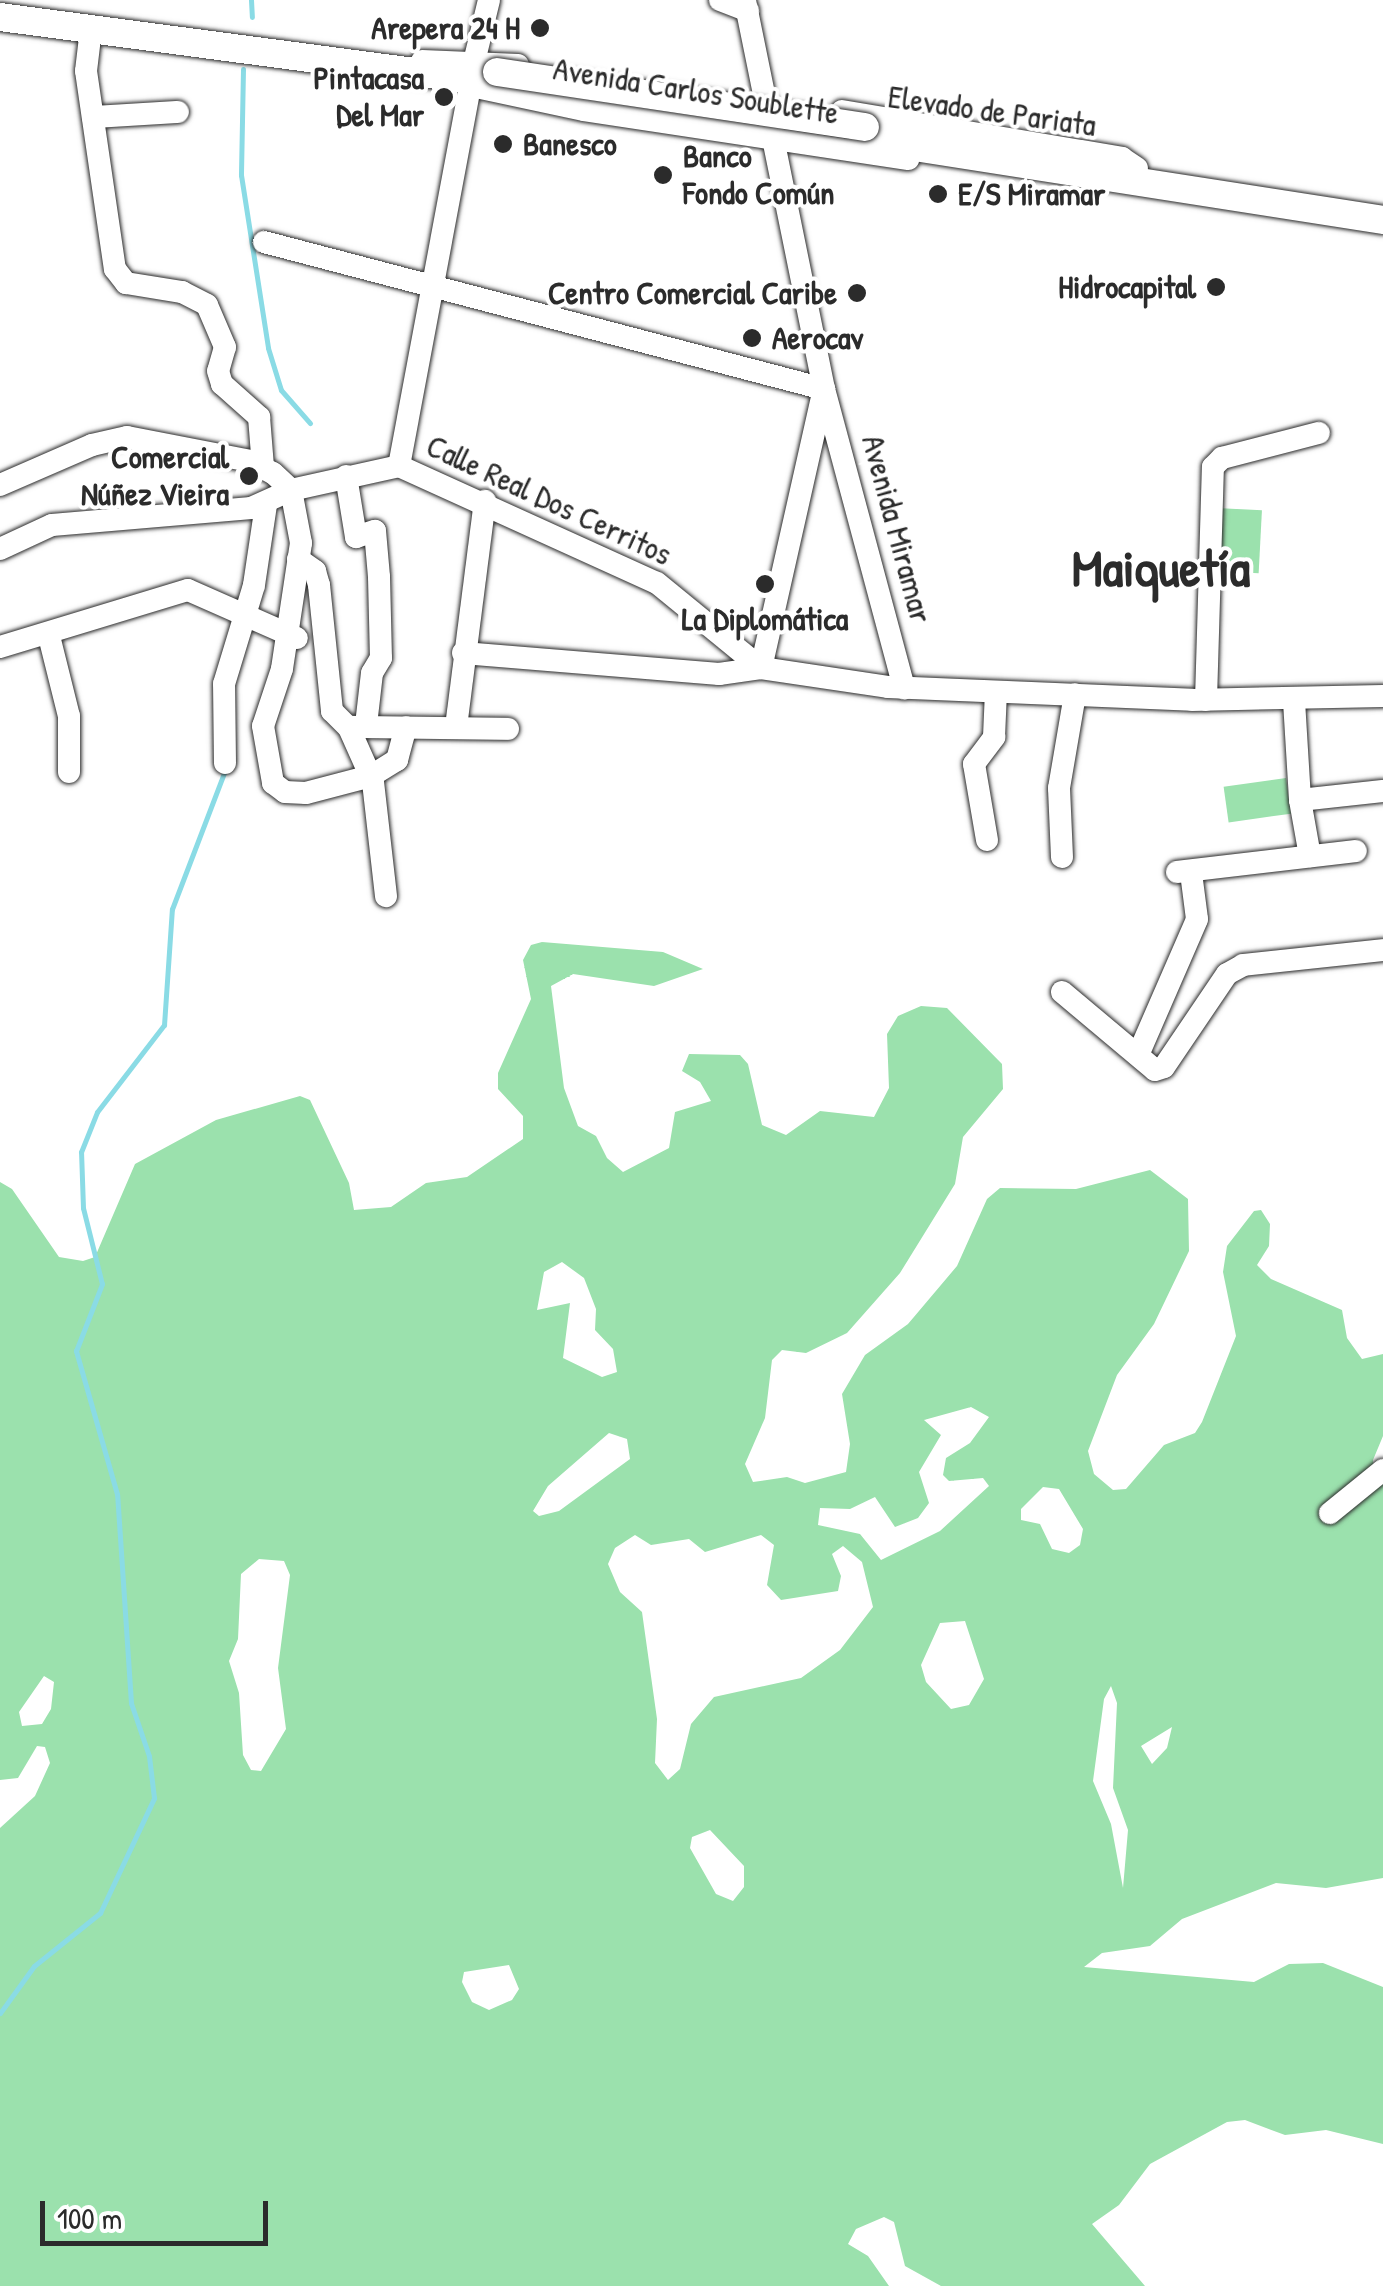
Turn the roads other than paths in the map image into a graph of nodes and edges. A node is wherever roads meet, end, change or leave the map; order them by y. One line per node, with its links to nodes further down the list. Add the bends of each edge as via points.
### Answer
1 (8, 0): 8 (main road, Avenida Carlos Soublette)
2 (490, 0): 7 (street)
3 (720, 0): 4 (street)
4 (747, 6): 10 (street, Avenida Miramar)
5 (0, 17): 6 (main road, Avenida Carlos Soublette)
6 (91, 29): 8 (main road, Avenida Carlos Soublette); 12 (street, via 86,71)
7 (475, 58): 8 (street, Avenida Carlos Soublette); 10 (street, Avenida Carlos Soublette)
8 (421, 66): 9 (street, Avenida Carlos Soublette); 14 (main road, Elevado de Pariata, bridge); 15 (main road, Elevado de Pariata)
9 (470, 86): 13 (street, Avenida Carlos Soublette); 19 (street)
10 (766, 100): 13 (street, Avenida Miramar); 14 (street, Avenida Carlos Soublette, via 1122,158)
11 (178, 112): 12 (street)
12 (93, 117): 23 (street, via 115,268 126,283 182,292 214,314 226,347 218,371 222,384 258,416)
13 (774, 140): 15 (street, Avenida Carlos Soublette, via 1054,179); 20 (street, Avenida Miramar)
14 (1137, 168): 16 (main road, Avenida Carlos Soublette)
15 (1100, 176): 17 (main road, Avenida Carlos Soublette)
16 (1383, 205)
17 (1383, 220)
18 (264, 242): 19 (street)
19 (431, 287): 20 (street); 22 (street)
20 (824, 389): 37 (street, Avenida Miramar); 38 (street, Avenida Miramar)
21 (1319, 433): 42 (street, via 1222,458 1213,467)
22 (398, 466): 24 (street, Calle Real Dos Cerritos); 27 (street, Calle Real Dos Cerritos)
23 (263, 468): 25 (street, via 127,437); 26 (street)
24 (346, 476): 26 (street, Calle Real Dos Cerritos); 44 (street, via 356,537 375,531 380,577 381,658)
25 (0, 485)
26 (291, 490): 28 (street, Calle Real Dos Cerritos); 30 (street)
27 (484, 501): 36 (street); 37 (street, Calle Real Dos Cerritos, via 657,584)
28 (266, 505): 29 (street, Calle Real Dos Cerritos, via 52,525); 31 (street)
29 (0, 550)
30 (298, 559): 32 (street); 34 (street, via 315,571 319,585)
31 (247, 611): 32 (street); 33 (street, via 188,590); 48 (street, via 224,684)
32 (287, 635): 34 (street); 50 (street, via 263,726 272,782 285,792 306,793)
33 (48, 636): 35 (street); 49 (street, via 69,716)
34 (320, 644): 44 (street, via 332,711)
35 (0, 647)
36 (463, 653): 37 (street, via 719,674); 45 (street)
37 (761, 668): 38 (street)
38 (904, 688): 39 (street)
39 (996, 692): 40 (street); 53 (street, via 994,736 974,764)
40 (1076, 694): 42 (street); 56 (street, via 1058,788)
41 (1383, 696): 43 (street)
42 (1206, 700): 43 (street)
43 (1294, 701): 52 (street)
44 (358, 726): 46 (street); 50 (street)
45 (456, 726): 46 (street); 47 (street)
46 (406, 727): 50 (street, via 397,760)
47 (508, 729)
48 (225, 763)
49 (69, 772)
50 (371, 776): 57 (street)
51 (1383, 791): 52 (street)
52 (1300, 800): 55 (street)
53 (988, 840)
54 (1356, 851): 55 (street)
55 (1310, 856): 60 (street, via 1184,872 1197,919)
56 (1062, 857)
57 (386, 896)
58 (1383, 950): 60 (street, via 1243,965 1213,992 1164,1067 1155,1070)
59 (1062, 992): 60 (street)
60 (1138, 1054)
61 (1383, 1470): 62 (street)
62 (1330, 1512)

